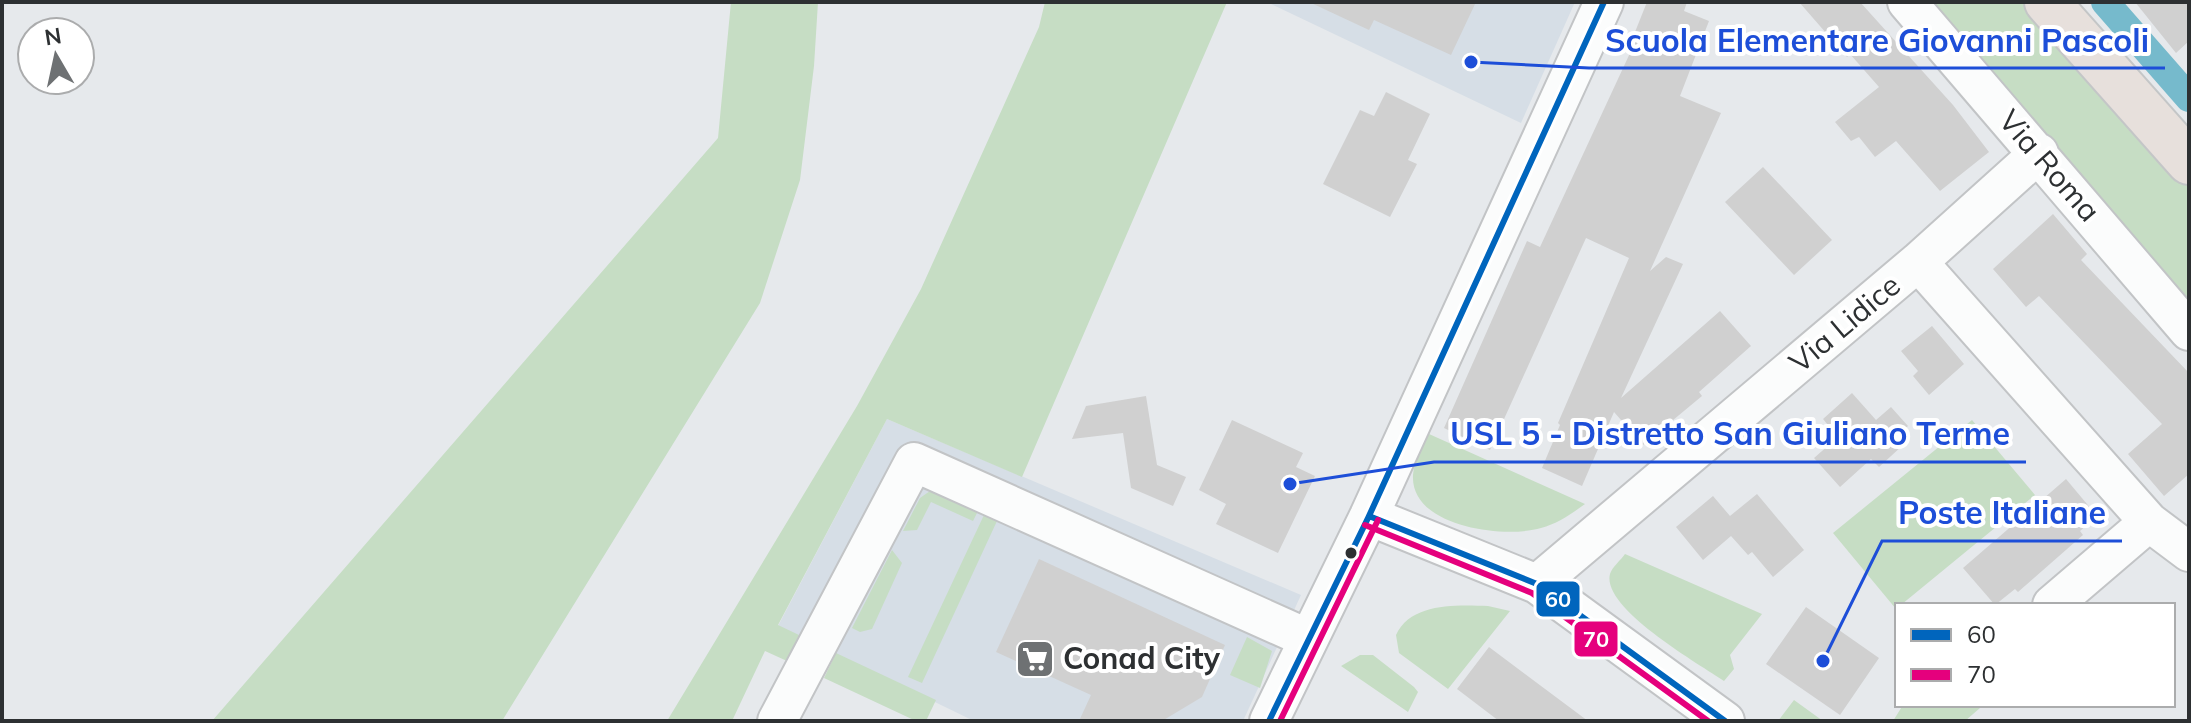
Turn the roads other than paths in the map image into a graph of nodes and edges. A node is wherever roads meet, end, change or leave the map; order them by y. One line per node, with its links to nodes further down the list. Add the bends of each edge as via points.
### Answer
1 (1604, 2): 8 (street)
2 (1907, 2): 4 (street, Via Roma)
3 (2047, 2): 5 (main road)
4 (2039, 153): 6 (street, Via Lidice); 7 (street, Via Roma)
5 (2189, 162)
6 (1918, 262): 9 (street); 11 (street, Via Lidice)
7 (2189, 331)
8 (1369, 516): 11 (street); 13 (street)
9 (2149, 522): 10 (street); 12 (street)
10 (2189, 552)
11 (1537, 584): 16 (street)
12 (2054, 603)
13 (1309, 639): 14 (street, via 914,462); 15 (street)
14 (777, 721)
15 (1269, 721)
16 (1725, 721)

